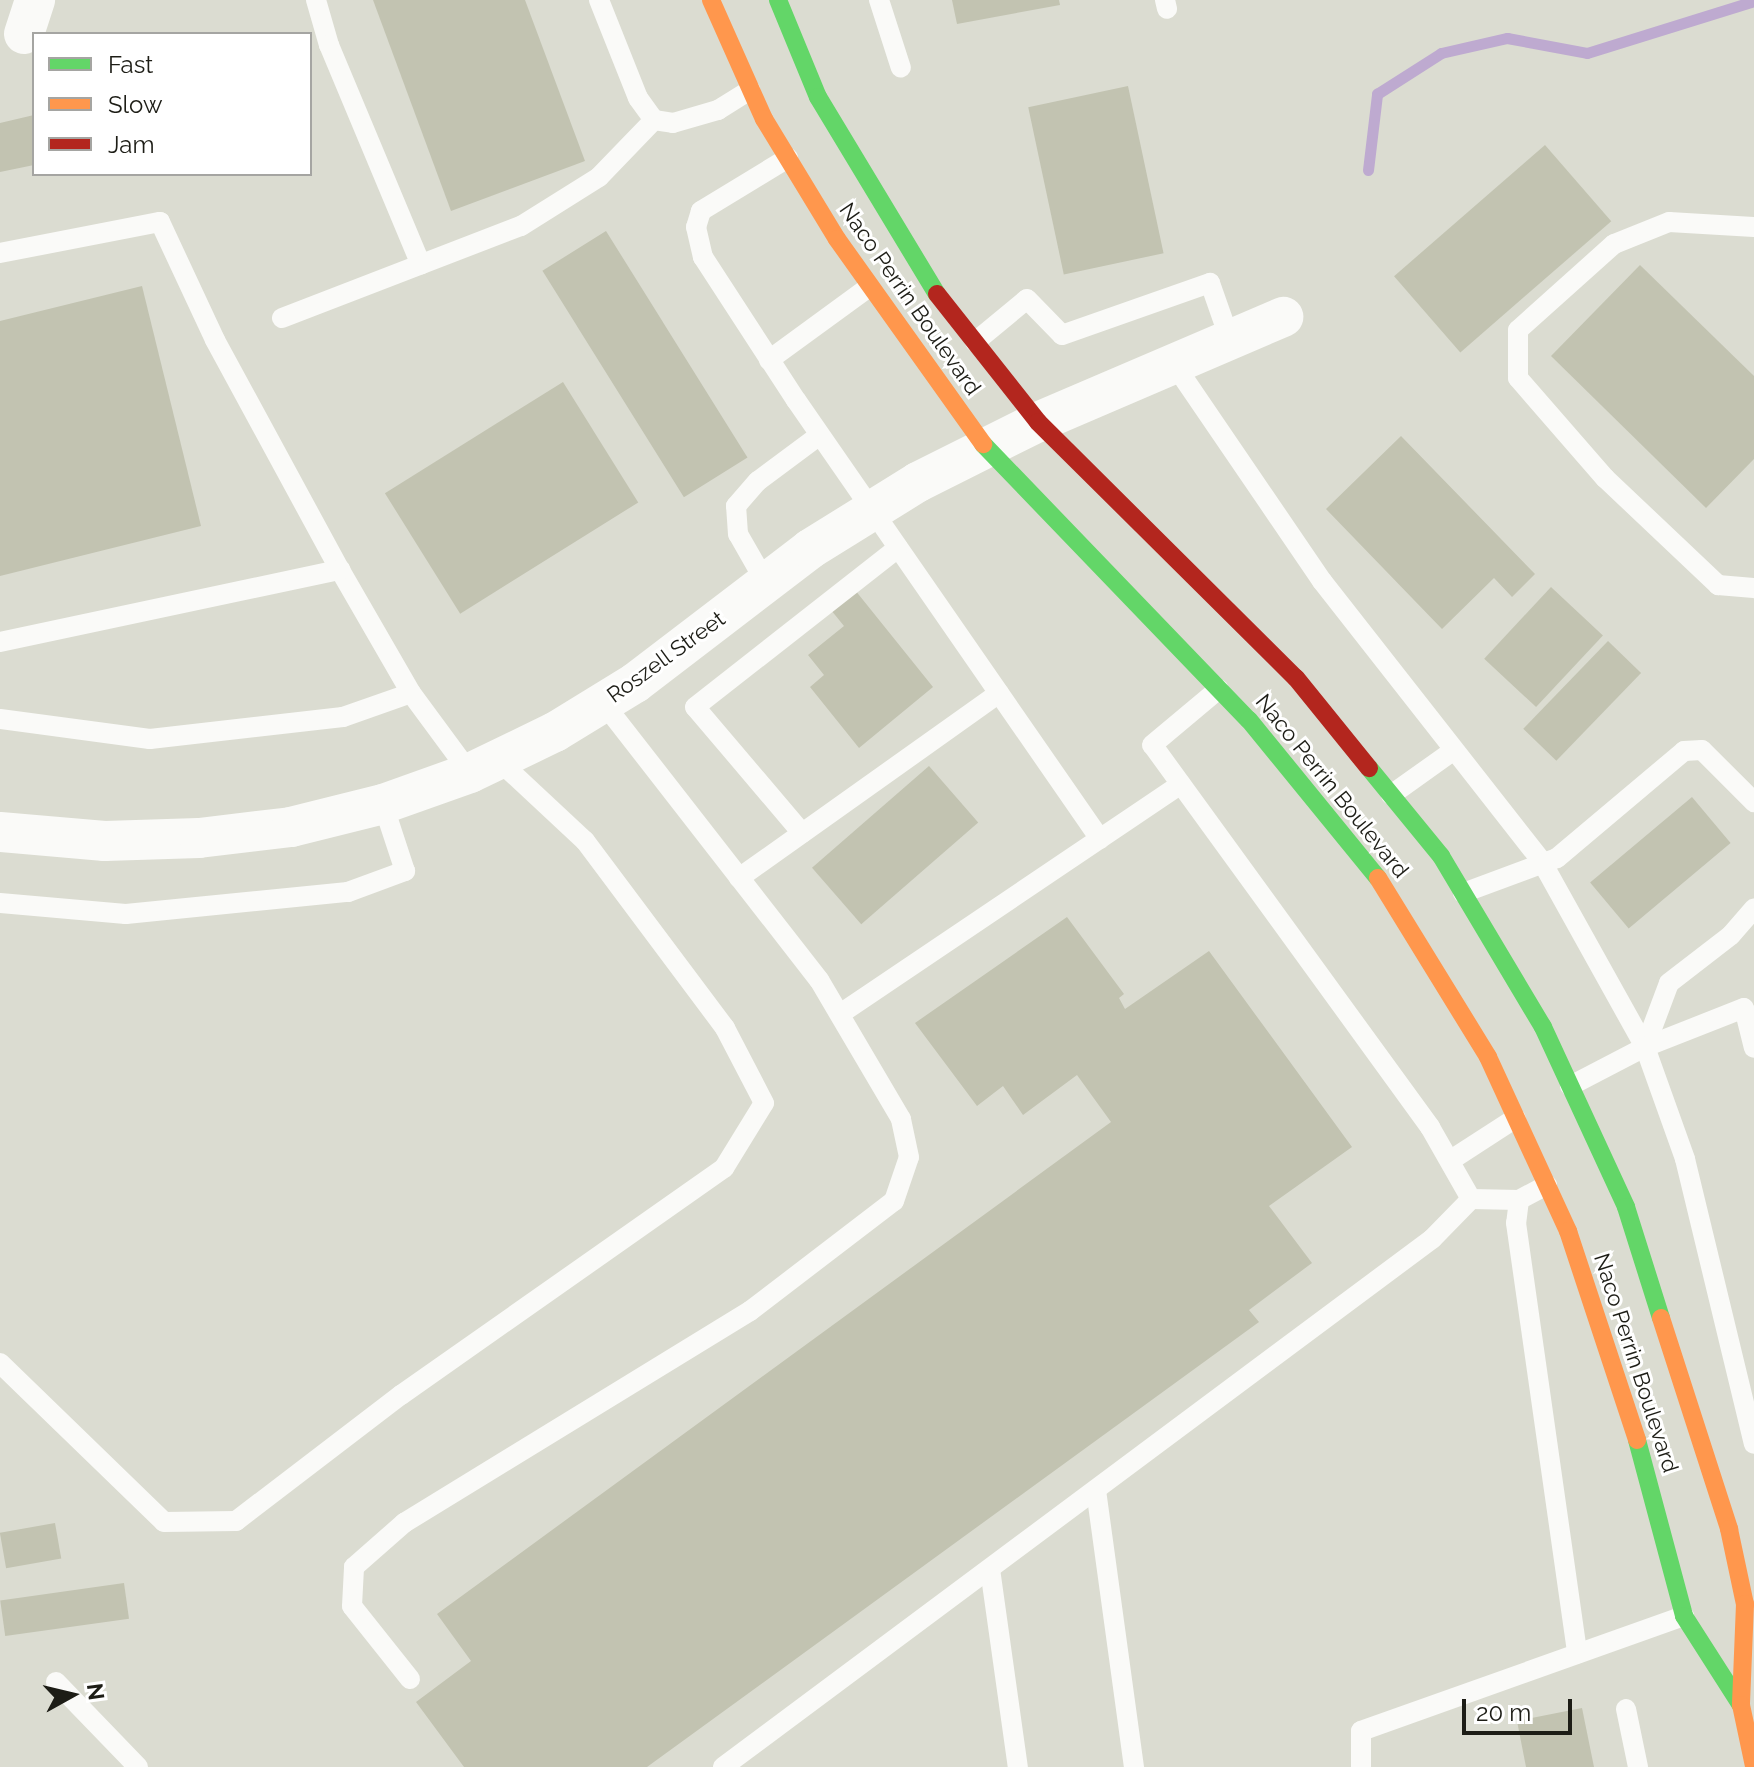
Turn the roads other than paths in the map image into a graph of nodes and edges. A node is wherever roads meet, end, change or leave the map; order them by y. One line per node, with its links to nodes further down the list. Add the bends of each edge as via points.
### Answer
1 (316, 0): 12 (lane, via 329,45)
2 (599, 0): 8 (lane, via 638,98)
3 (711, 0): 7 (main road, Naco Perrin Boulevard)
4 (778, 0): 17 (main road, Naco Perrin Boulevard, via 818,97 933,289)
5 (879, 0): 6 (lane)
6 (901, 68)
7 (750, 90): 8 (lane, via 718,110 673,123); 9 (main road, Naco Perrin Boulevard)
8 (654, 120): 12 (lane, via 599,177 534,218)
9 (788, 158): 13 (main road, Naco Perrin Boulevard); 18 (lane, via 701,211 696,227 703,257)
10 (1754, 227): 27 (lane, via 1669,222 1614,244 1518,330 1518,378 1605,478 1718,585)
11 (0, 253): 25 (lane, via 160,222 215,340)
12 (421, 265): 15 (lane)
13 (869, 287): 18 (lane); 22 (main road, Naco Perrin Boulevard)
14 (1283, 317): 16 (street, Roszell Street)
15 (282, 318)
16 (1230, 340): 17 (lane, via 1210,283 1062,335 1027,299); 19 (street, Roszell Street)
17 (975, 342): 20 (main road, Naco Perrin Boulevard)
18 (769, 360): 21 (lane)
19 (1174, 364): 20 (street, Roszell Street); 34 (lane, via 1322,581)
20 (1038, 422): 22 (street, Roszell Street); 37 (main road, Naco Perrin Boulevard, via 1296,678)
21 (820, 435): 23 (lane); 26 (lane, via 758,481 736,506 738,534)
22 (985, 446): 23 (street, Roszell Street); 29 (main road, Naco Perrin Boulevard)
23 (872, 510): 24 (lane); 26 (street, Roszell Street)
24 (898, 548): 31 (lane); 41 (lane, via 695,707)
25 (340, 570): 28 (lane); 30 (lane)
26 (766, 583): 32 (street, Roszell Street)
27 (1754, 588)
28 (0, 642)
29 (1219, 689): 36 (lane, via 1152,745); 52 (main road, Naco Perrin Boulevard, via 1389,892 1488,1057)
30 (411, 693): 33 (lane, via 343,717 150,739); 35 (lane)
31 (999, 693): 41 (lane); 42 (lane)
32 (603, 703): 35 (street, Roszell Street); 44 (lane)
33 (0, 719)
34 (1454, 750): 37 (lane); 43 (lane)
35 (484, 766): 39 (street, Roszell Street); 57 (lane, via 585,841 725,1028 764,1103 724,1168 401,1395 236,1521 164,1522)
36 (1181, 784): 42 (lane); 53 (lane)
37 (1391, 795): 45 (main road, Naco Perrin Boulevard)
38 (1754, 802): 43 (lane, via 1702,750 1684,751 1557,858)
39 (383, 804): 40 (street, Roszell Street, via 291,827 199,838 105,841); 46 (lane, via 405,871 348,892 126,914)
40 (0, 832)
41 (802, 833): 44 (lane)
42 (1100, 839): 48 (lane)
43 (1542, 862): 45 (lane); 49 (lane)
44 (739, 878): 48 (lane)
45 (1463, 893): 51 (main road, Naco Perrin Boulevard, via 1543,1027)
46 (0, 903)
47 (1754, 909): 49 (lane, via 1731,935 1669,983)
48 (840, 1014): 64 (lane, via 901,1119 909,1157 894,1201 750,1311 404,1523 354,1567 352,1606)
49 (1645, 1047): 50 (lane, via 1744,1008); 51 (lane); 58 (lane, via 1685,1159)
50 (1754, 1048)
51 (1570, 1086): 61 (main road, Naco Perrin Boulevard, via 1580,1125 1626,1207 1690,1393)
52 (1516, 1118): 53 (lane); 54 (main road, Naco Perrin Boulevard, via 1536,1144)
53 (1451, 1160): 55 (lane)
54 (1547, 1185): 56 (lane); 62 (main road, Naco Perrin Boulevard, via 1630,1413)
55 (1471, 1199): 56 (lane); 59 (lane, via 1432,1239)
56 (1519, 1200): 63 (lane, via 1516,1223)
57 (0, 1363)
58 (1754, 1444)
59 (1096, 1490): 60 (lane); 72 (lane)
60 (990, 1569): 70 (lane); 71 (lane)
61 (1743, 1604): 66 (main road, Naco Perrin Boulevard)
62 (1691, 1615): 63 (lane); 66 (main road, Naco Perrin Boulevard)
63 (1577, 1654): 73 (lane, via 1361,1731)
64 (410, 1679)
65 (56, 1682): 69 (lane)
66 (1741, 1705): 68 (main road, Naco Perrin Boulevard)
67 (1626, 1709): 74 (lane)
68 (1754, 1766)
69 (138, 1767)
70 (723, 1767)
71 (1018, 1767)
72 (1134, 1767)
73 (1361, 1767)
74 (1638, 1767)

